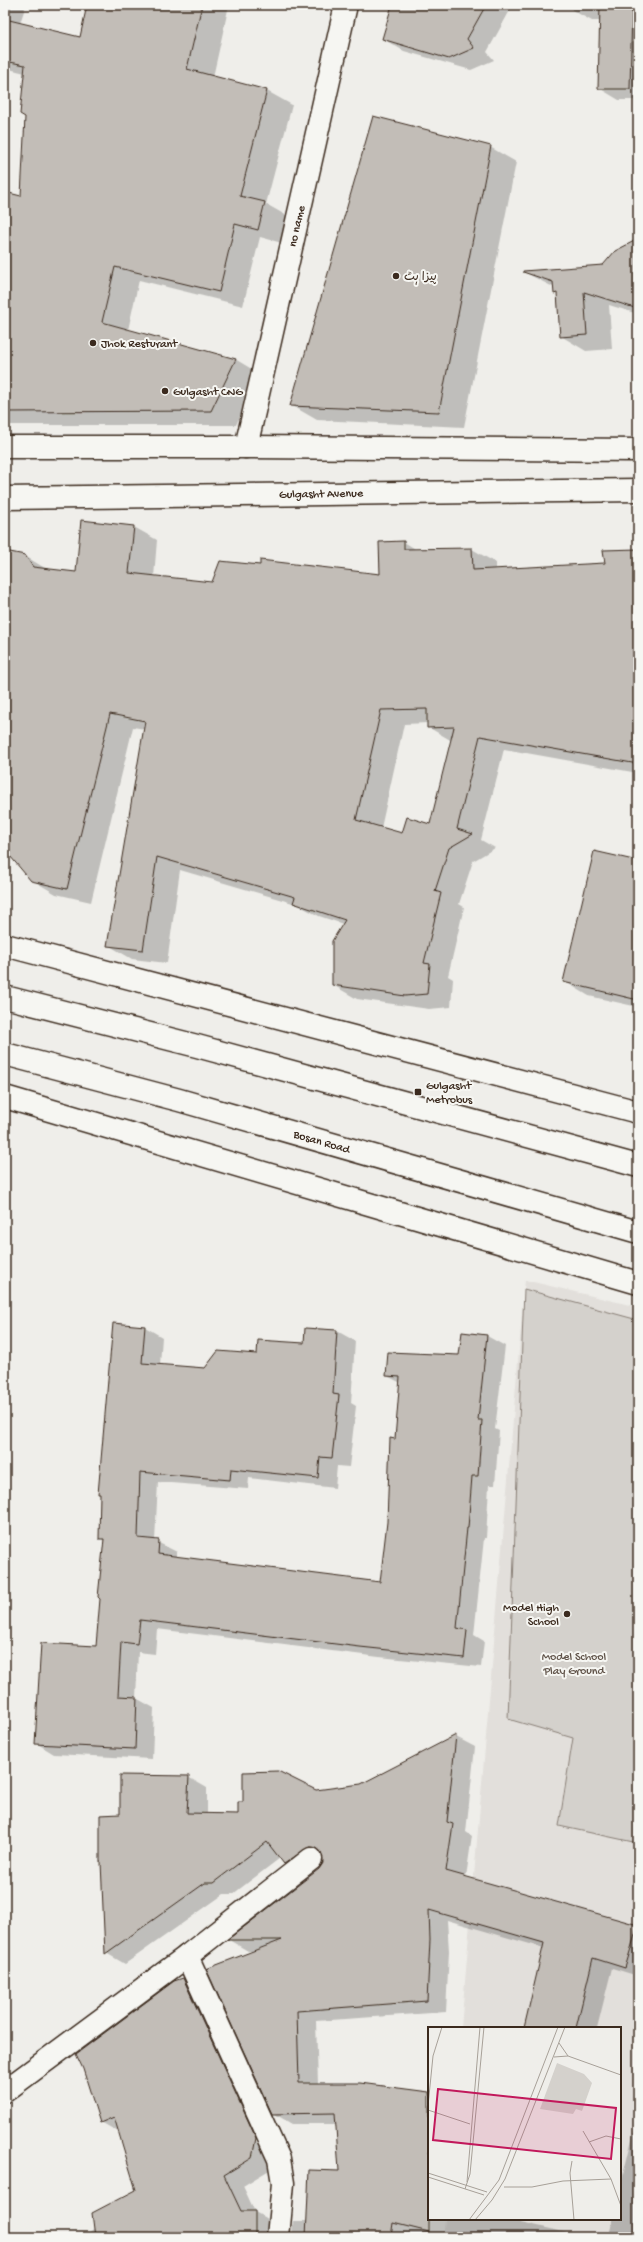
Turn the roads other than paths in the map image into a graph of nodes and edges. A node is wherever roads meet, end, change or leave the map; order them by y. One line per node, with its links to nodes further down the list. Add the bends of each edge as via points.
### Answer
1 (346, 5): 3 (street, no name)
2 (5, 447): 3 (street)
3 (246, 447): 4 (street)
4 (638, 450)
5 (638, 490): 6 (street, Gulgasht Avenue)
6 (5, 498)
7 (5, 945): 11 (street)
8 (5, 997): 12 (street, via 197,1046)
9 (5, 1054): 13 (street, Bosan Road, via 179,1100)
10 (5, 1097): 14 (street)
11 (638, 1112)
12 (638, 1166)
13 (638, 1232)
14 (638, 1283)
15 (311, 1859): 16 (street)
16 (187, 1956): 17 (street); 18 (street, via 279,2159 283,2183)
17 (5, 2091)
18 (278, 2237)

